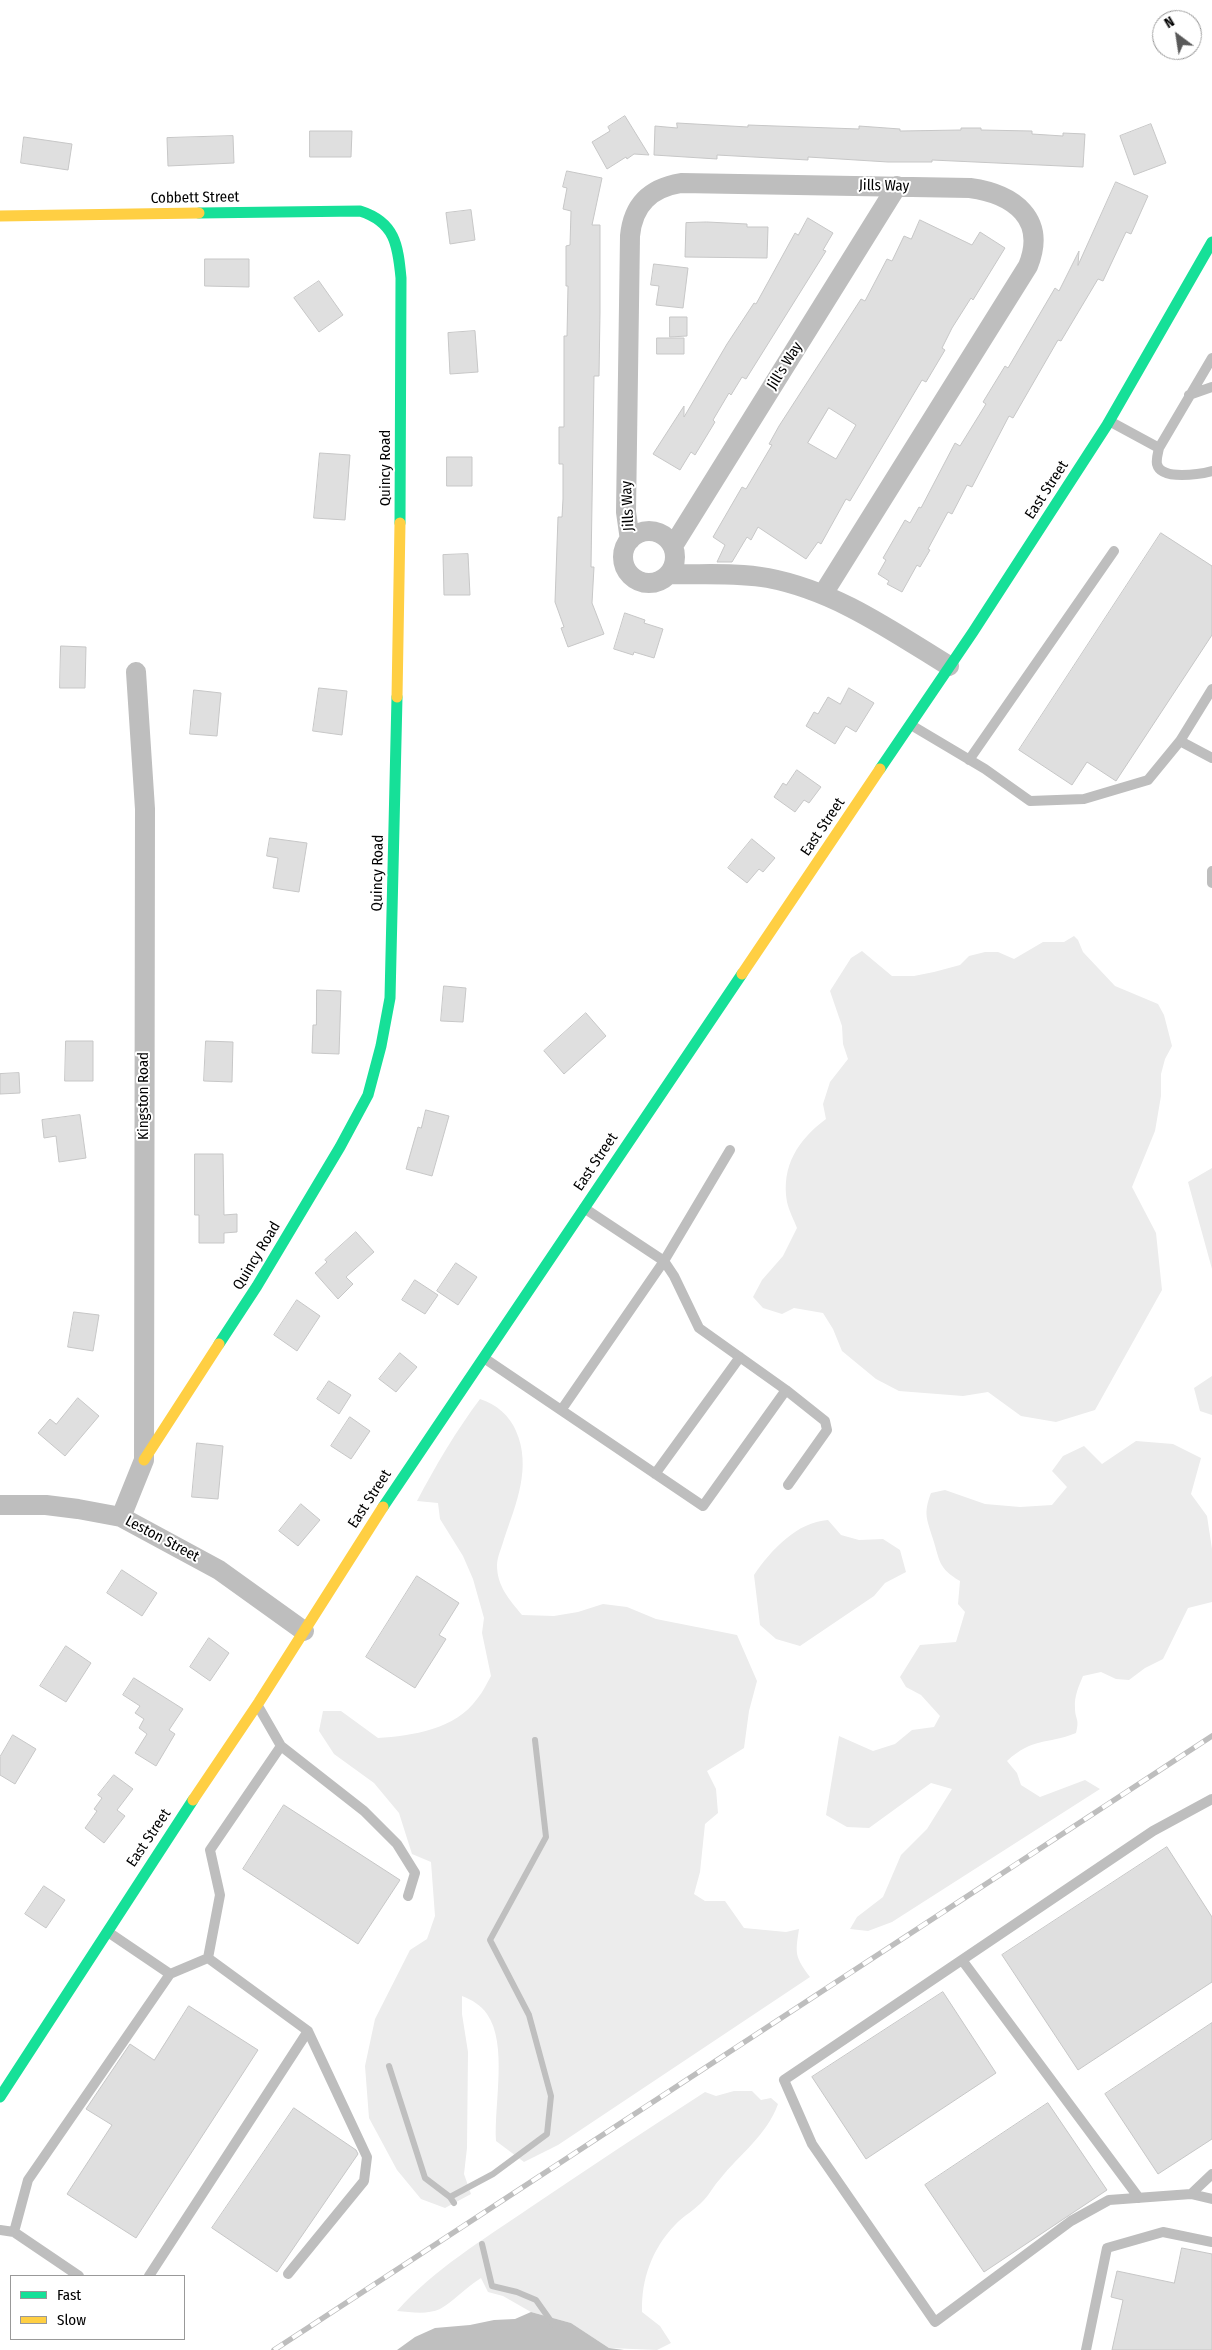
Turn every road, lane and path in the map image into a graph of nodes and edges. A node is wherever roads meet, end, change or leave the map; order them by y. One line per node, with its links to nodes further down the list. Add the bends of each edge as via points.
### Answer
1 (897, 186): 11 (street, Jills Way, via 682,183 660,188 644,199 633,217 630,236 626,512); 12 (street, Jill's Way); 15 (street, Jills Way, via 970,188 999,194 1023,213 1035,238 1034,252)
2 (0, 216): 3 (main road, Cobbett Street, via 360,211 373,213)
3 (386, 223): 32 (main road, Quincy Road, via 398,252 401,278 400,549 390,998 381,1046 368,1095 340,1147 257,1286)
4 (1212, 242): 8 (main road, East Street)
5 (1212, 358): 7 (lane)
6 (1212, 387): 7 (lane)
7 (1189, 395): 9 (lane)
8 (1110, 421): 9 (lane); 16 (main road, East Street)
9 (1159, 448): 10 (lane, via 1157,464 1165,472 1193,475)
10 (1212, 471)
11 (630, 540): 12 (street, Jills Way, via 636,535 653,532 661,534); 14 (street, Jills Way, via 624,555 632,577 647,583)
12 (673, 546): 14 (street, via 675,561)
13 (1114, 551): 22 (lane)
14 (669, 574): 15 (street, Jills Way, via 768,578)
15 (823, 594): 16 (street, Jills Way, via 879,622)
16 (949, 666): 19 (main road, East Street)
17 (136, 672): 32 (street, Kingston Road, via 145,808)
18 (1212, 689): 20 (lane)
19 (910, 724): 22 (lane); 26 (main road, East Street)
20 (1180, 741): 21 (lane); 22 (lane, via 1148,780 1084,799 1030,801)
21 (1212, 758)
22 (969, 760)
23 (1212, 871): 24 (lane)
24 (1212, 883)
25 (730, 1150): 27 (lane)
26 (584, 1207): 27 (lane); 28 (main road, East Street)
27 (664, 1261): 29 (lane, via 699,1328); 31 (lane)
28 (483, 1357): 31 (lane); 37 (main road, East Street)
29 (740, 1357): 30 (lane); 33 (lane)
30 (786, 1390): 33 (lane, via 703,1506); 34 (lane, via 825,1421 827,1430)
31 (562, 1409): 33 (lane)
32 (144, 1460): 36 (street, Kingston Road)
33 (655, 1474)
34 (788, 1485)
35 (0, 1505): 36 (street, Leston Street, via 46,1505)
36 (121, 1517): 37 (street, Leston Street, via 219,1570)
37 (304, 1631): 38 (main road, East Street)
38 (257, 1705): 39 (lane); 42 (main road, East Street)
39 (280, 1746): 41 (lane, via 364,1812 397,1844 415,1873); 43 (lane, via 210,1850 220,1895)
40 (1212, 1798): 44 (lane, via 1153,1831)
41 (408, 1896)
42 (107, 1931): 45 (lane); 47 (main road, East Street)
43 (208, 1958): 45 (lane); 46 (lane)
44 (962, 1960): 50 (lane); 50 (lane, via 784,2080 812,2144 935,2322 1071,2221 1109,2200)
45 (170, 1974): 53 (lane, via 28,2180)
46 (308, 2031): 55 (lane, via 367,2157 364,2181); 57 (lane)
47 (0, 2097)
48 (1212, 2174): 49 (lane)
49 (1191, 2194): 50 (lane); 51 (lane)
50 (1139, 2198)
51 (1212, 2199)
52 (0, 2230): 53 (lane)
53 (14, 2232): 56 (lane)
54 (1212, 2242): 58 (lane, via 1162,2232 1107,2248)
55 (288, 2274)
56 (78, 2275)
57 (150, 2275)
58 (1086, 2350)

